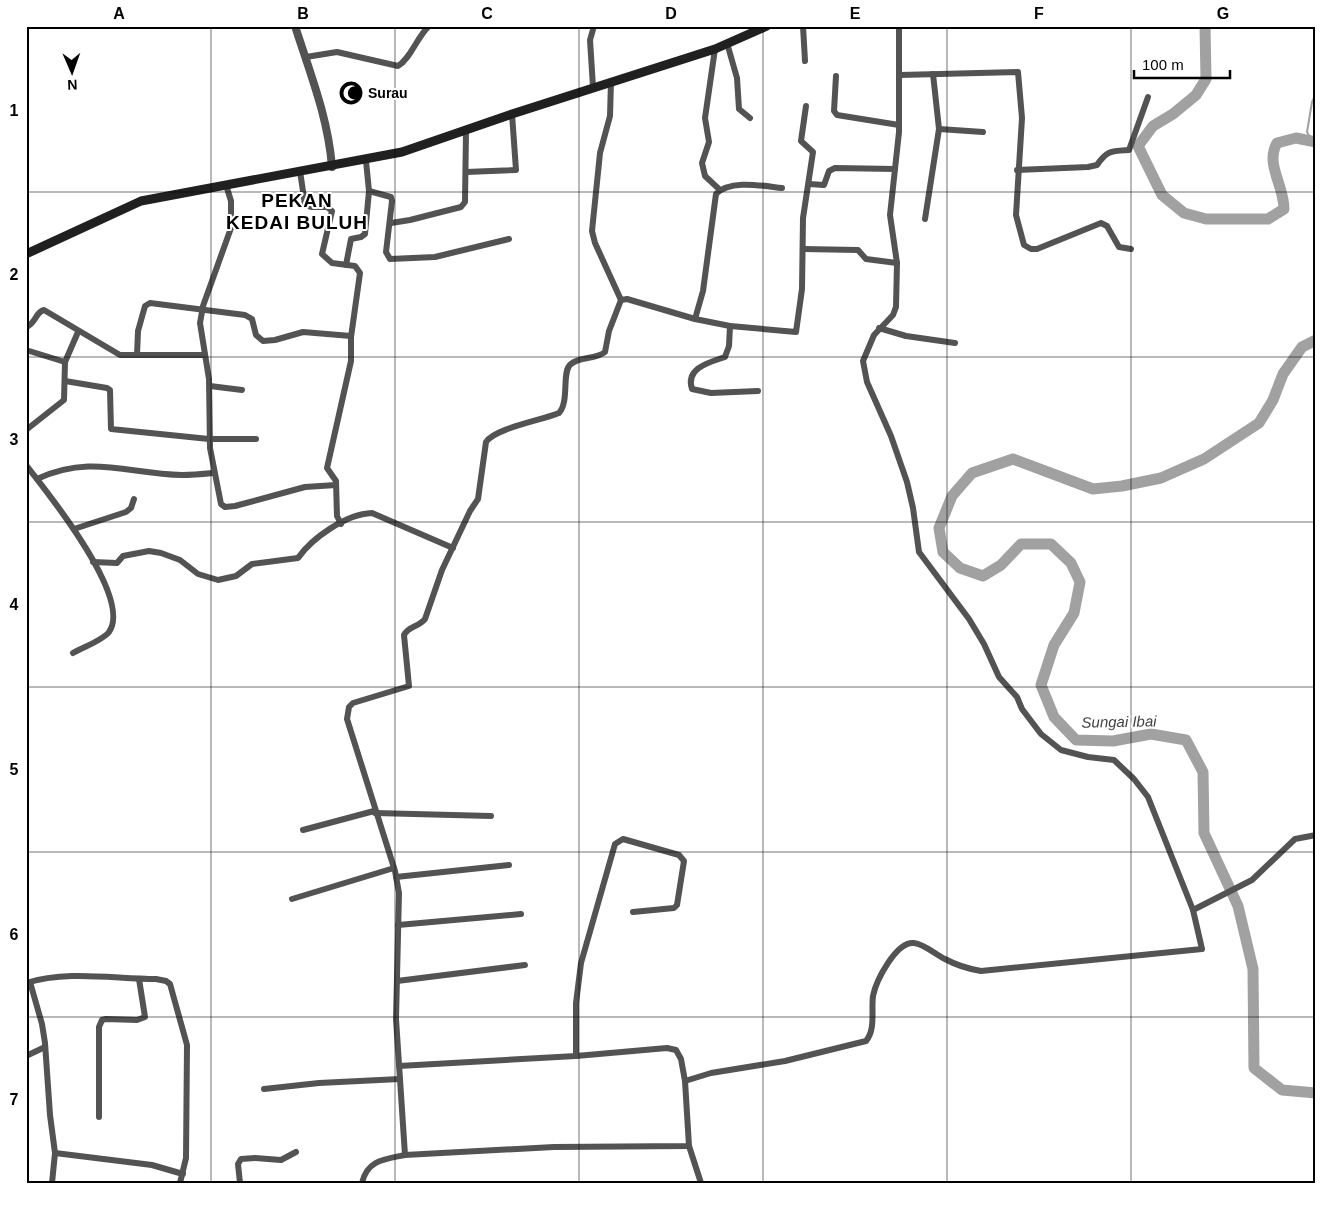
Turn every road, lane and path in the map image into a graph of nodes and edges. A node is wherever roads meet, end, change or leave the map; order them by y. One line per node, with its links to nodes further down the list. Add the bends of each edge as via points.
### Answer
1 (295, 26): 11 (street)
2 (415, 26): 8 (street)
3 (429, 26): 8 (street)
4 (594, 26): 17 (street, via 590,40)
5 (767, 26): 9 (main road)
6 (803, 26): 12 (street)
7 (899, 26): 14 (street)
8 (422, 32): 11 (street, via 398,66 337,52)
9 (727, 43): 10 (main road); 21 (street, via 737,78 739,109)
10 (715, 49): 16 (main road); 35 (street, via 705,118 709,142 702,163 705,176)
11 (306, 58): 27 (street, via 328,131)
12 (805, 61)
13 (933, 74): 14 (street); 23 (street); 29 (street, via 1018,72 1022,118)
14 (900, 75): 22 (street)
15 (836, 76): 22 (street, via 834,113)
16 (611, 81): 17 (main road); 45 (street, via 610,116 600,153 592,231)
17 (593, 87): 20 (main road)
18 (1148, 97): 29 (street, via 1129,150 1104,154 1097,165)
19 (806, 106): 33 (street, via 801,140 813,152)
20 (512, 114): 24 (main road); 31 (street, via 516,170)
21 (750, 118)
22 (899, 126): 28 (street)
23 (939, 129): 25 (street); 37 (street)
24 (466, 130): 26 (main road, via 410,150); 31 (street)
25 (983, 132)
26 (366, 161): 27 (main road); 36 (street)
27 (332, 167): 30 (main road)
28 (894, 169): 33 (street, via 836,168 829,171 824,186); 43 (street, via 890,215)
29 (1018, 170): 41 (street, via 1016,215 1026,247 1037,250 1101,223 1107,226 1118,247)
30 (300, 171): 32 (main road); 44 (street, via 304,205 327,207 332,211 322,254 332,262)
31 (466, 172): 38 (street, via 465,202 460,207)
32 (226, 184): 42 (main road, via 141,201); 46 (street, via 231,201 231,228)
33 (809, 184): 40 (street)
34 (782, 188): 35 (street, via 746,186)
35 (720, 190): 47 (street, via 716,194 703,291)
36 (369, 191): 38 (street, via 391,198); 44 (street, via 365,234 351,239)
37 (925, 219)
38 (391, 223): 39 (street, via 386,252 390,259 435,257)
39 (509, 239)
40 (803, 249): 43 (street, via 858,250 866,259); 48 (street, via 796,332)
41 (1131, 250)
42 (26, 254)
43 (896, 263): 50 (street, via 895,311)
44 (346, 265): 52 (street, via 358,267 360,273)
45 (621, 300): 47 (street); 72 (street, via 605,352 572,363 568,368 565,404 559,413 490,436 484,448 478,499)
46 (202, 309): 52 (street, via 249,316 254,322 256,335 263,341 303,332); 55 (street, via 146,304 138,331); 56 (street, via 200,323)
47 (695, 319): 48 (street)
48 (730, 326): 61 (street, via 725,357 697,369 691,378 692,389 711,393)
49 (26, 327): 51 (street, via 44,310)
50 (879, 328): 53 (street, via 906,336); 83 (street, via 863,361 907,482 921,558 964,612 999,677 1017,697 1041,734 1061,750 1114,760 1148,796)
51 (78, 332): 55 (street, via 116,354); 57 (street)
52 (352, 336): 68 (street, via 351,361 327,468)
53 (955, 343)
54 (26, 350): 57 (street)
55 (137, 355): 56 (street)
56 (205, 355): 59 (street)
57 (65, 362): 58 (street)
58 (65, 381): 62 (street, via 62,403); 63 (street, via 110,390 111,429)
59 (210, 386): 60 (street); 63 (street)
60 (242, 390)
61 (758, 391)
62 (26, 430)
63 (209, 439): 64 (street); 66 (street)
64 (256, 439)
65 (26, 465): 67 (street)
66 (213, 473): 67 (street, via 182,475 89,465 62,469); 68 (street, via 221,504 225,507 244,505 305,487)
67 (37, 479): 71 (street)
68 (336, 485): 70 (street, via 336,516)
69 (134, 499): 71 (street, via 126,512)
70 (341, 524): 72 (street, via 366,513 378,514); 73 (street, via 308,544 298,558 252,564 236,576 224,579 206,577 180,560 149,551 123,556 117,563)
71 (74, 529): 73 (street)
72 (453, 548): 75 (street, via 425,619 404,635 409,686 353,703 347,712)
73 (93, 562): 74 (street, via 109,589 113,620 108,633)
74 (73, 653)
75 (375, 812): 76 (street); 77 (street); 80 (street)
76 (491, 816)
77 (304, 830)
78 (1316, 835): 83 (street, via 1290,842 1252,880)
79 (509, 865): 81 (street)
80 (394, 868): 81 (street); 82 (street)
81 (396, 877): 86 (street)
82 (292, 899)
83 (1193, 910): 96 (street, via 1202,949 1189,952 981,971 959,966 920,945 909,943 889,961 875,988 871,1033 866,1041)
84 (633, 912): 93 (street, via 677,905 684,861 679,855 623,838 614,844 581,963)
85 (521, 914): 86 (street)
86 (398, 925): 89 (street)
87 (525, 965): 89 (street)
88 (139, 979): 90 (street, via 68,976); 98 (street, via 146,1017 137,1020 106,1019 99,1027); 103 (street, via 163,979 170,984 186,1037 186,1158)
89 (397, 981): 94 (street)
90 (28, 982): 91 (street, via 42,1024)
91 (45, 1047): 92 (street); 101 (street)
92 (26, 1056)
93 (576, 1056): 94 (street); 96 (street, via 672,1048 679,1054)
94 (400, 1066): 95 (street)
95 (400, 1079): 97 (street); 102 (street)
96 (685, 1081): 99 (street)
97 (264, 1089)
98 (98, 1117)
99 (688, 1146): 102 (street, via 554,1147); 108 (street)
100 (296, 1152): 106 (street, via 282,1160 241,1159 238,1164)
101 (55, 1153): 103 (street, via 152,1165); 104 (street)
102 (405, 1155): 107 (street, via 374,1163 366,1171)
103 (183, 1174): 105 (street)
104 (52, 1183)
105 (180, 1183)
106 (240, 1183)
107 (362, 1183)
108 (701, 1183)

